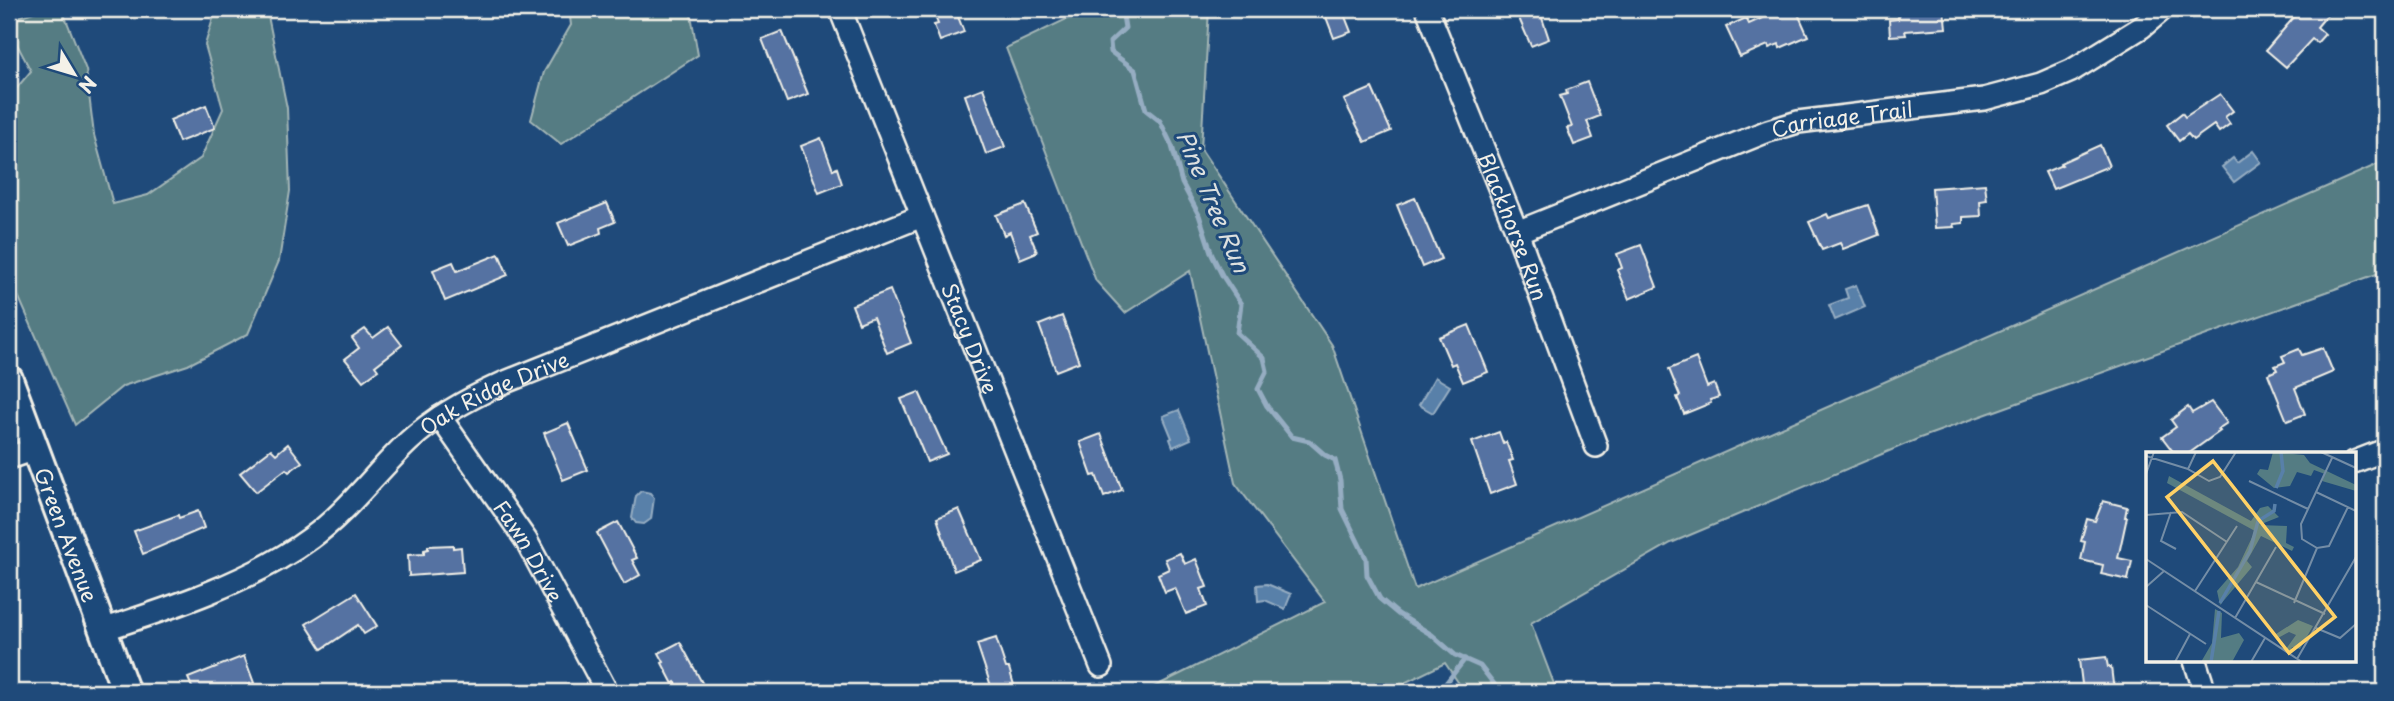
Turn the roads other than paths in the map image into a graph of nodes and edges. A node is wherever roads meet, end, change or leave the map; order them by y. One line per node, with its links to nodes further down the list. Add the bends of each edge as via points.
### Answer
1 (840, 9): 4 (street, Stacy Drive)
2 (1427, 9): 5 (street, Blackhorse Run)
3 (2163, 9): 5 (street, Carriage Trail, via 2071,71 2041,84 1984,99 1798,122)
4 (922, 216): 7 (street, Oak Ridge Drive, via 503,383); 15 (street, Stacy Drive)
5 (1517, 232): 8 (street, Blackhorse Run)
6 (9, 379): 9 (street, Green Avenue)
7 (440, 417): 13 (street, Oak Ridge Drive, via 410,440 337,518 275,561 250,575); 17 (street, Fawn Drive, via 526,540)
8 (1596, 446)
9 (35, 449): 11 (street); 13 (street, Green Avenue)
10 (2385, 450): 12 (street)
11 (9, 458)
12 (2356, 461)
13 (102, 630): 16 (street, Green Avenue)
14 (2195, 662): 18 (street)
15 (1101, 666)
16 (126, 692)
17 (607, 692)
18 (2205, 692)

